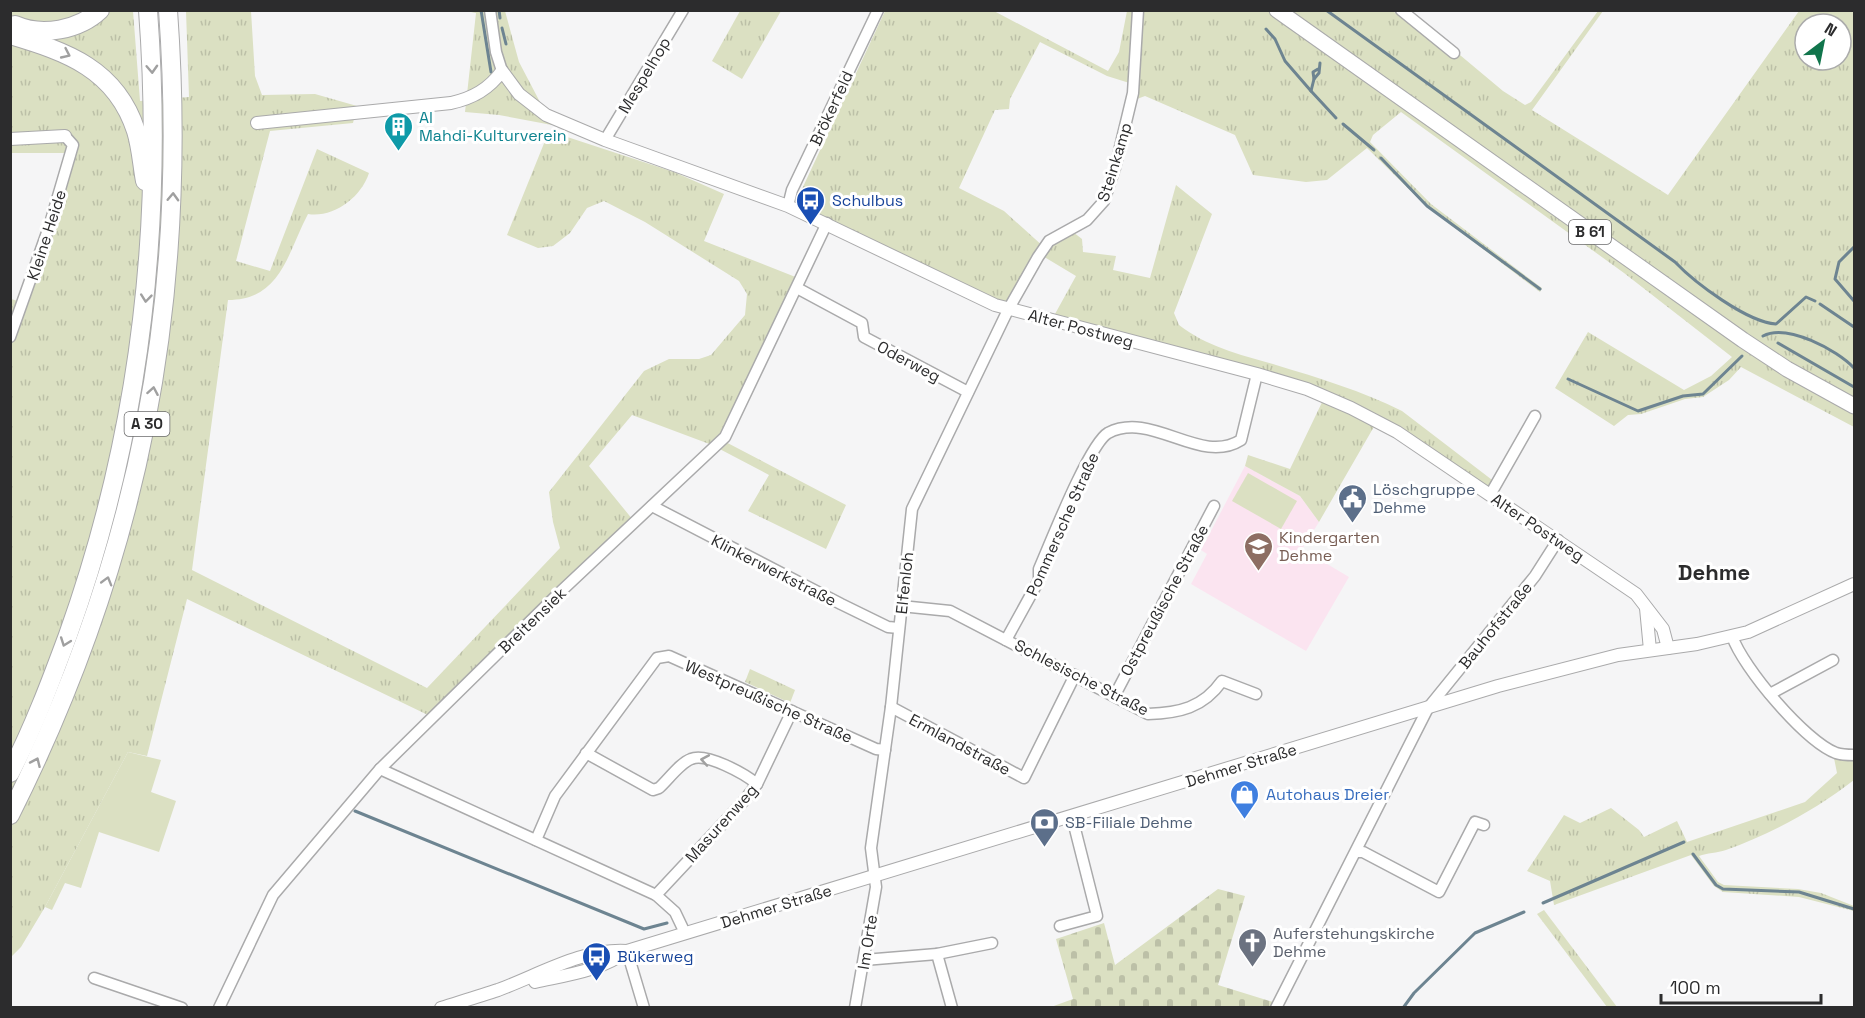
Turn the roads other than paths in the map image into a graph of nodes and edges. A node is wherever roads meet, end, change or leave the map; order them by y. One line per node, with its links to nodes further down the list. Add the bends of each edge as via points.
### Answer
1 (100, 10): 10 (highway, via 68,28 42,31)
2 (148, 10): 19 (highway, A 30, one-way to 19, via 154,128)
3 (168, 10): 54 (highway, A 30, one-way to 3, via 88,639 127,512 146,428 160,347 172,226 174,112)
4 (490, 10): 13 (street, Alter Postweg)
5 (683, 10): 17 (street, Mespelhop)
6 (878, 10): 18 (street, Brökerfeld, via 792,190)
7 (1138, 10): 22 (street, Steinkamp, via 1133,93 1104,201 1087,220 1049,240)
8 (1277, 10): 26 (main road, B 61, via 1701,311 1787,369)
9 (1401, 10): 12 (street)
10 (10, 23)
11 (10, 35): 19 (highway, one-way to 19, via 68,54 106,80 124,104 136,132)
12 (1454, 53)
13 (502, 71): 14 (street, via 485,89 451,103); 17 (street, Alter Postweg, via 536,109)
14 (257, 123)
15 (65, 136): 16 (street); 23 (street, Kleine Heide, via 73,145 65,175)
16 (10, 139)
17 (605, 140): 18 (street, Alter Postweg)
18 (788, 206): 20 (street, Alter Postweg)
19 (152, 217): 52 (highway, A 30, one-way to 52, via 136,369 110,498 85,585 50,683)
20 (827, 223): 21 (street, Breitensiek); 22 (street, Alter Postweg)
21 (797, 288): 25 (street, Oderweg, via 862,323 864,337); 29 (street, Breitensiek, via 731,429)
22 (1008, 310): 24 (street, Alter Postweg); 25 (street, Elfenloh)
23 (10, 337)
24 (1257, 374): 28 (street, Alter Postweg, via 1351,408 1397,432); 37 (street, Pommersche Straße, via 1241,440 1230,447 1200,444 1138,426 1107,434 1092,451 1039,568 1039,580)
25 (968, 392): 33 (street, Elfenloh, via 912,509)
26 (1854, 406)
27 (1535, 416): 28 (street)
28 (1490, 495): 31 (street, Alter Postweg)
29 (652, 506): 35 (street, Klinkerwerkstraße, via 841,604 888,627); 51 (street, Breitensiek)
30 (1214, 506): 44 (street, Ostpreußische Straße)
31 (1558, 540): 34 (street, Alter Postweg, via 1635,594); 46 (street, Bauhofstraße, via 1535,576)
32 (1854, 584): 36 (street, Dehmer Straße)
33 (901, 606): 35 (street, Elfenloh); 37 (street, Schlesische Straße, via 950,611)
34 (1646, 608): 38 (street, Alter Postweg, via 1663,629); 39 (street)
35 (899, 628): 45 (street, Elfenloh)
36 (1732, 636): 38 (street, Dehmer Straße); 43 (street, via 1738,651)
37 (1006, 640): 41 (street, Schlesische Straße)
38 (1668, 648): 39 (street, Dehmer Straße)
39 (1650, 650): 46 (street, Dehmer Straße, via 1573,665)
40 (1833, 660): 43 (street)
41 (1075, 675): 44 (street, Schlesische Straße); 45 (street, Ermlandstraße, via 1024,778)
42 (1256, 694): 44 (street, Schlesische Straße, via 1221,681 1210,697 1174,714 1148,714)
43 (1770, 694): 50 (street, via 1834,753)
44 (1115, 695)
45 (891, 707): 48 (street, Elfenloh)
46 (1428, 708): 55 (street, Dehmer Straße); 58 (street, Bauhofstraße)
47 (792, 711): 48 (street, Westpreußische Straße); 49 (street, Westpreußische Straße, via 669,656 657,658); 53 (street, Masurenweg)
48 (885, 750): 59 (street, Elfenloh, via 871,848)
49 (586, 753): 53 (street, one-way to 49, via 735,769 702,758 691,759 653,790); 57 (street, Westpreußische Straße, via 555,796)
50 (1854, 754)
51 (380, 769): 57 (street); 69 (street, Breitensiek, via 273,895)
52 (10, 773)
53 (757, 784): 60 (street, Masurenweg)
54 (10, 815)
55 (1072, 817): 59 (street, Dehmer Straße); 61 (street, via 1097,916)
56 (1484, 825): 58 (street, via 1475,822 1439,892)
57 (536, 840): 60 (street)
58 (1357, 852): 74 (street, Bauhofstraße)
59 (874, 876): 62 (street, Dehmer Straße); 66 (street, Im Orte, via 876,886)
60 (656, 895): 62 (street, via 675,912)
61 (1060, 926)
62 (685, 933): 64 (street, Dehmer Straße)
63 (992, 943): 65 (street)
64 (627, 951): 70 (street, Dehmer Straße, via 586,956); 71 (street)
65 (937, 954): 66 (street); 73 (street)
66 (864, 960): 72 (street, Im Orte)
67 (94, 978): 68 (street)
68 (182, 1008)
69 (219, 1008)
70 (441, 1008)
71 (644, 1008)
72 (855, 1008)
73 (952, 1008)
74 (1276, 1008)

